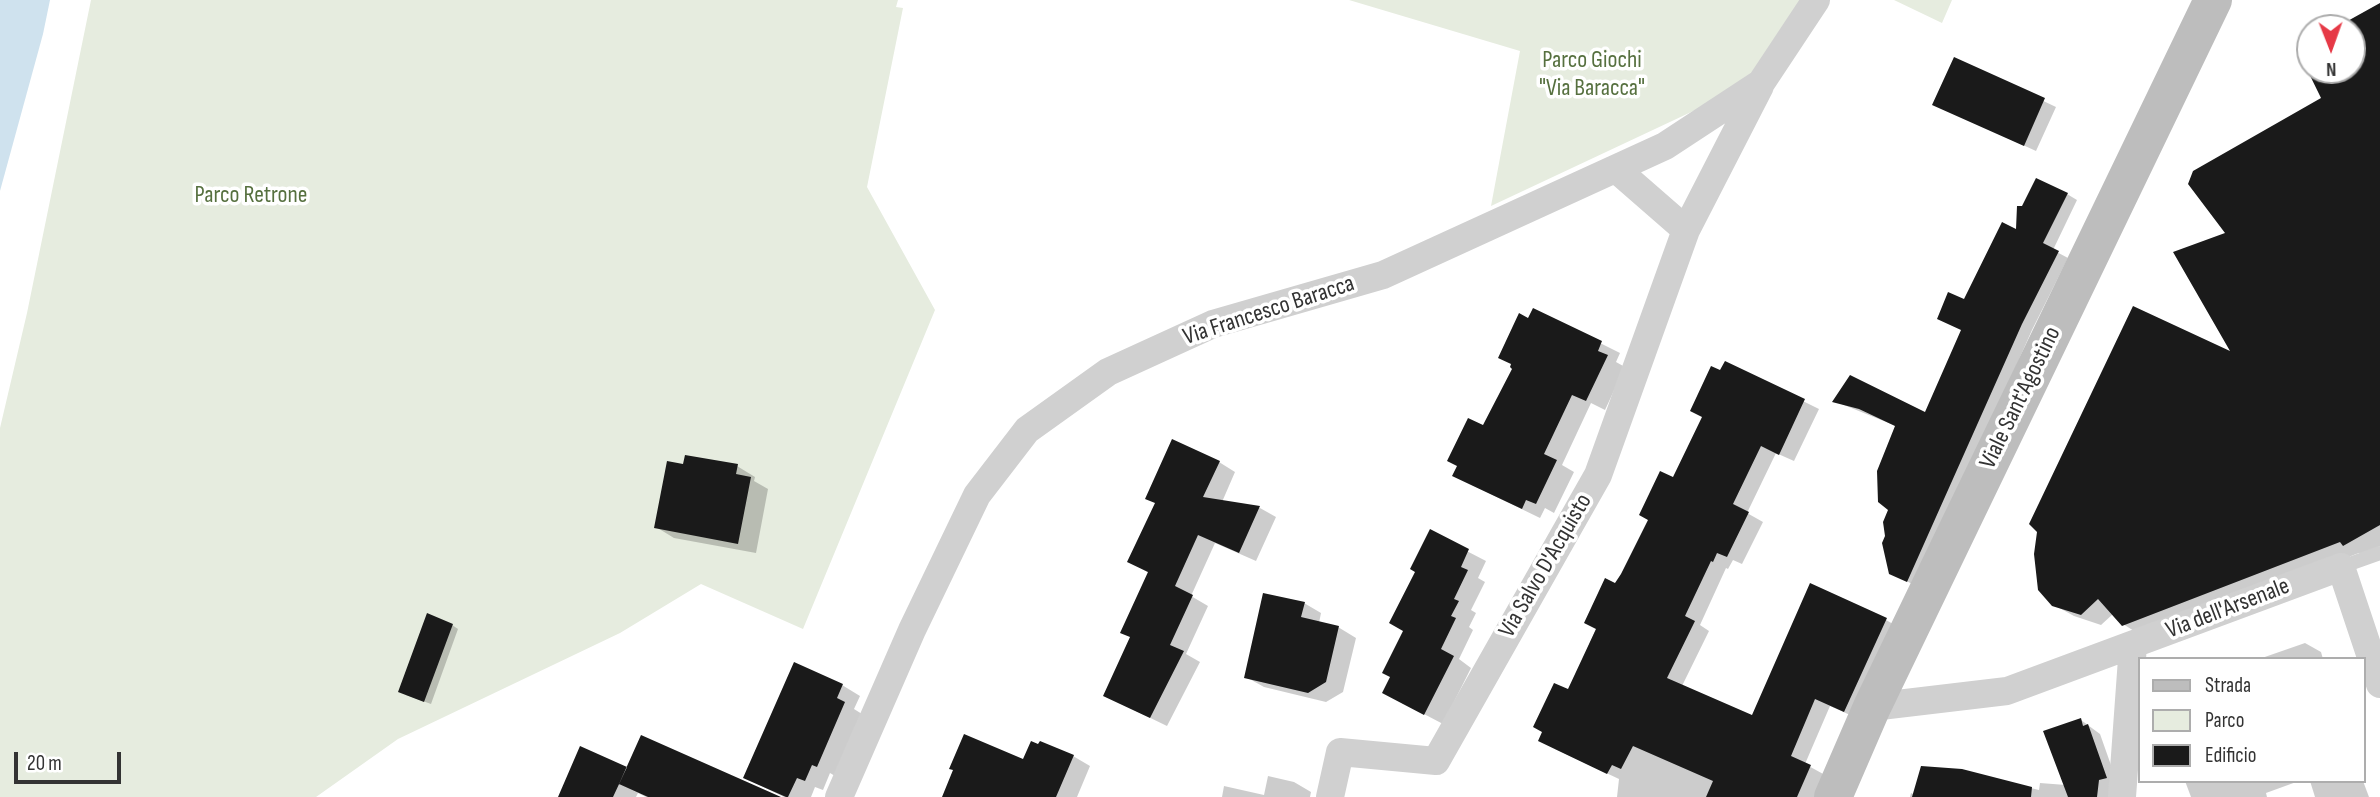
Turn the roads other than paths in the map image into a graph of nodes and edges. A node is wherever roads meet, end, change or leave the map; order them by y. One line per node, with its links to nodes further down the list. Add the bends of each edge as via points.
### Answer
1 (1816, 0): 3 (street, Via Francesco Baracca)
2 (2213, 0): 10 (main road, Viale Sant'Agostino)
3 (1761, 83): 4 (street, Via Francesco Baracca, via 1665,146); 5 (street)
4 (1616, 169): 5 (street); 11 (street, Via Francesco Baracca, via 1383,275 1213,324 1108,372 1027,430 977,495)
5 (1686, 230): 12 (street, Via Salvo D'Acquisto, via 1598,475 1436,761 1340,752)
6 (2380, 553): 7 (lane, Via dell'Arsenale)
7 (2341, 567): 8 (street, Via dell'Arsenale); 9 (street)
8 (2133, 645): 10 (street, Via dell'Arsenale, via 2007,691); 14 (street)
9 (2380, 684)
10 (1872, 707): 13 (main road, Viale Sant'Agostino)
11 (839, 797)
12 (1330, 797)
13 (1833, 797)
14 (2122, 797)

